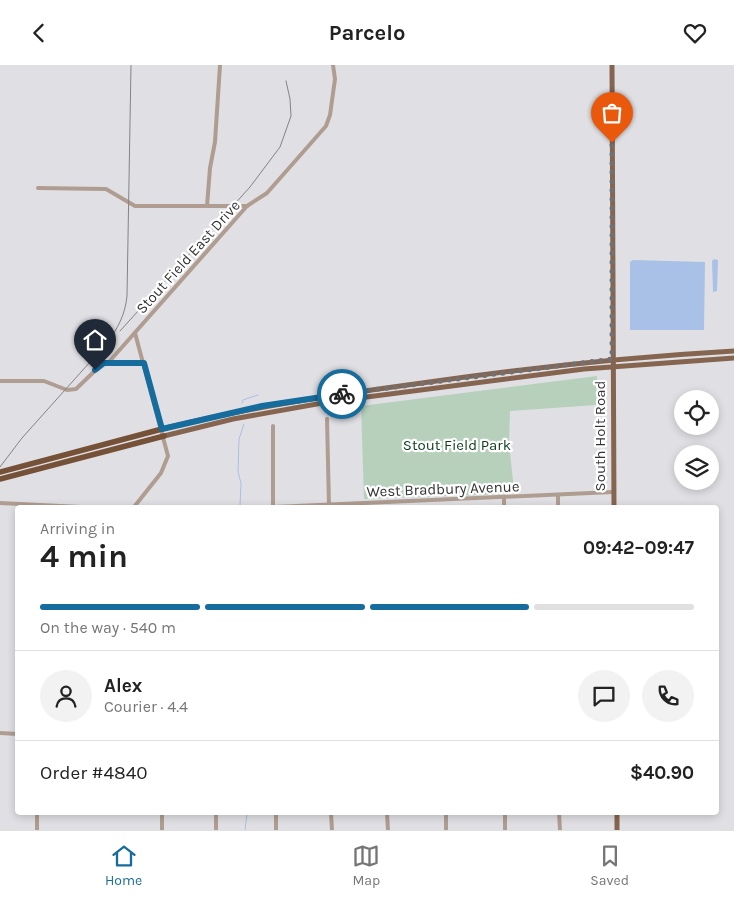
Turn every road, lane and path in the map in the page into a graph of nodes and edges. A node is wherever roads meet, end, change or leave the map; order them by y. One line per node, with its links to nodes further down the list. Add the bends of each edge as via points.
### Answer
1 (220, 65): 5 (street)
2 (333, 65): 6 (street, Stout Field East Drive, via 335,79 326,126 267,193)
3 (612, 65): 10 (main road, South Holt Road)
4 (38, 188): 5 (street, via 106,189 135,206)
5 (207, 206): 6 (street)
6 (247, 206): 7 (street, Stout Field East Drive)
7 (135, 333): 11 (street); 12 (street, Stout Field East Drive)
8 (734, 351): 10 (main road)
9 (734, 358): 13 (main road)
10 (612, 359): 13 (main road, South Holt Road); 17 (main road, via 301,399)
11 (108, 363): 12 (street); 14 (street, via 100,365 76,389 44,381)
12 (144, 363): 17 (street, Stout Field East Drive)
13 (612, 366): 18 (main road, via 300,407 208,424); 21 (main road, South Holt Road)
14 (0, 381)
15 (327, 419): 29 (street)
16 (273, 426): 28 (street)
17 (162, 429): 18 (street, Stout Field East Drive); 19 (highway)
18 (164, 436): 20 (highway); 27 (street, Stout Field East Drive, via 167,460)
19 (0, 472)
20 (0, 479)
21 (614, 492): 22 (street, West Bradbury Avenue); 34 (main road, South Holt Road)
22 (558, 495): 23 (street, West Bradbury Avenue); 33 (street)
23 (504, 498): 24 (street, West Bradbury Avenue); 32 (street)
24 (443, 500): 30 (street, West Bradbury Avenue); 31 (street)
25 (0, 503): 26 (street)
26 (40, 505)
27 (136, 505)
28 (274, 505)
29 (329, 505)
30 (385, 505)
31 (444, 505)
32 (504, 505)
33 (558, 505)
34 (614, 505)
35 (0, 733): 36 (street)
36 (15, 733)
37 (37, 815): 47 (street)
38 (162, 815): 48 (street)
39 (216, 815): 49 (street)
40 (276, 815): 50 (street)
41 (331, 815): 51 (street)
42 (388, 815): 52 (street)
43 (446, 815): 53 (street)
44 (505, 815): 54 (street)
45 (559, 815): 55 (street)
46 (616, 815): 56 (main road)
47 (37, 830)
48 (162, 830)
49 (216, 830)
50 (276, 830)
51 (332, 830)
52 (388, 830)
53 (446, 830)
54 (505, 830)
55 (560, 830)
56 (617, 830)

